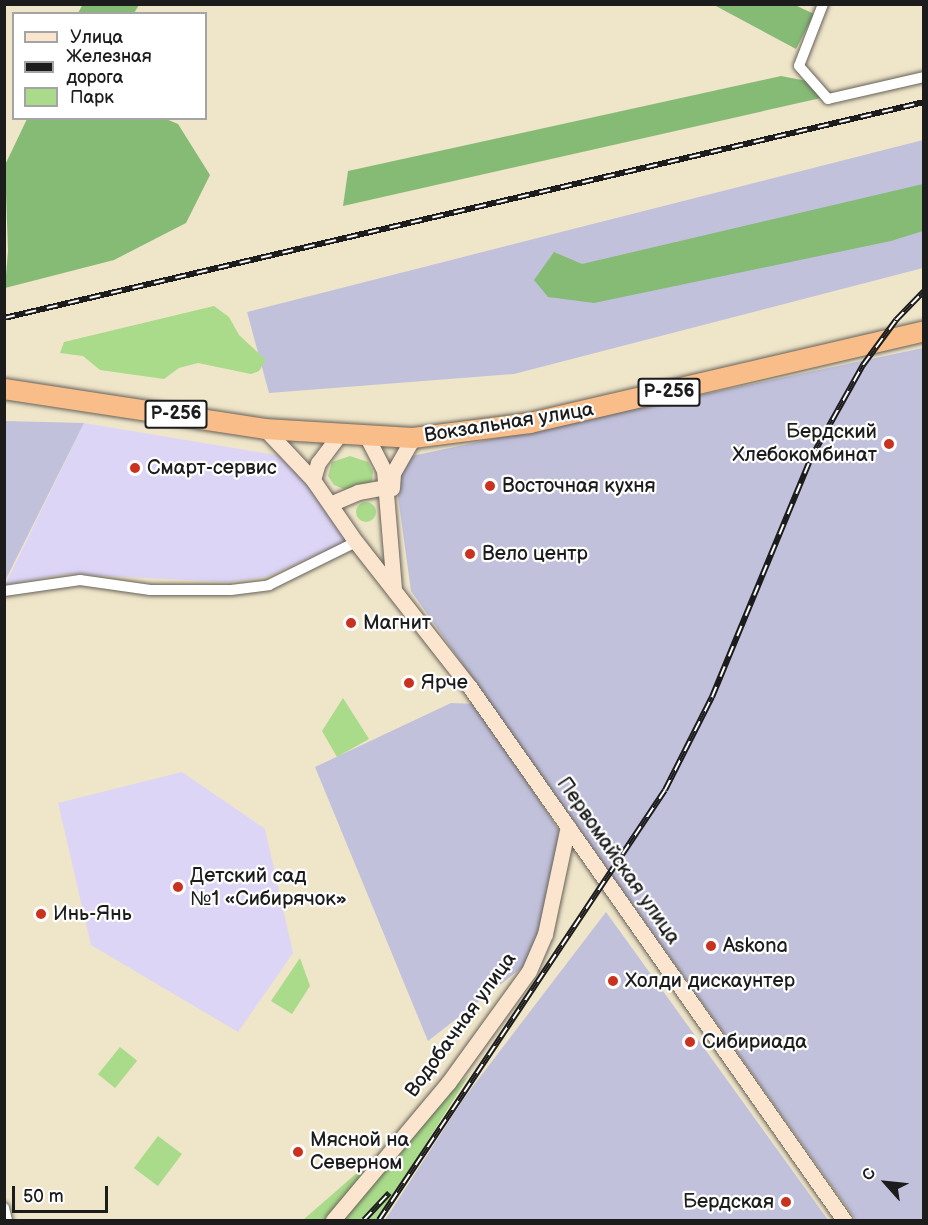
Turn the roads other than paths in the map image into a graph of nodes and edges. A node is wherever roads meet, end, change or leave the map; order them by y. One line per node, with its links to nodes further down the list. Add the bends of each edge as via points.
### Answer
1 (823, 4): 2 (street, via 799,66 828,99)
2 (924, 77)
3 (924, 331): 10 (highway, Вокзальная улица / Р-256, via 530,423)
4 (4, 389): 5 (highway, Р-256)
5 (88, 400): 6 (highway, Р-256); 7 (highway, Вокзальная улица / Р-256)
6 (4, 403)
7 (265, 429): 8 (highway, Вокзальная улица / Р-256); 11 (main road, Первомайская улица)
8 (338, 436): 9 (highway, Вокзальная улица / Р-256); 11 (main road, via 318,463)
9 (367, 437): 10 (highway, Вокзальная улица / Р-256); 12 (main road, via 378,452)
10 (413, 438): 14 (main road, via 393,473)
11 (313, 480): 13 (main road, Первомайская улица)
12 (387, 487): 13 (main road, via 358,492); 14 (main road)
13 (330, 504): 15 (main road, Первомайская улица)
14 (389, 521): 16 (main road)
15 (356, 542): 16 (main road, Первомайская улица); 17 (street, via 269,585 231,590 150,590 80,580)
16 (394, 588): 18 (main road, Первомайская улица)
17 (4, 591)
18 (568, 826): 21 (main road, Водобачная улица, via 545,934 529,971 448,1083); 22 (main road, Первомайская улица)
19 (4, 1208): 20 (street)
20 (7, 1221)
21 (333, 1221)
22 (844, 1221)

